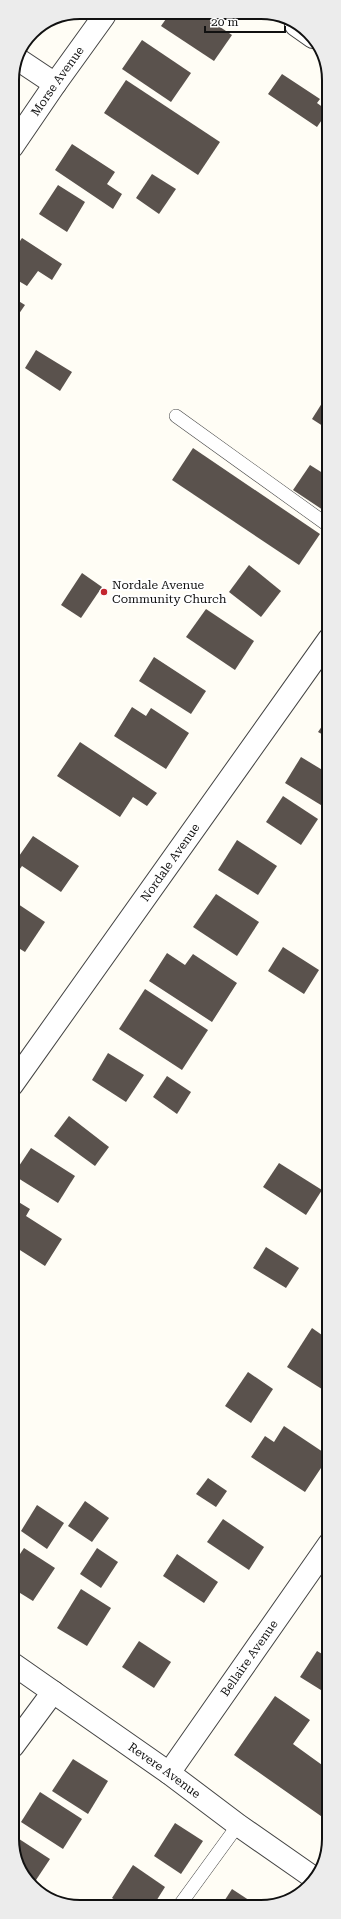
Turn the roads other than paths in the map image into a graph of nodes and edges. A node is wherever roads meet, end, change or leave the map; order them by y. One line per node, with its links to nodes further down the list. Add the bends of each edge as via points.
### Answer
1 (102, 19): 3 (street, Morse Avenue)
2 (22, 62): 3 (street)
3 (55, 84): 4 (street, Morse Avenue)
4 (19, 137)
5 (176, 416): 6 (lane)
6 (322, 521)
7 (322, 650): 8 (street, Nordale Avenue)
8 (19, 1075)
9 (322, 1554): 13 (street, Bellaire Avenue)
10 (19, 1669): 11 (street, Revere Avenue)
11 (53, 1692): 12 (street); 13 (street, Revere Avenue)
12 (19, 1737)
13 (169, 1773): 14 (street, Revere Avenue)
14 (238, 1825): 15 (street, Revere Avenue); 16 (lane)
15 (310, 1875)
16 (183, 1900)

